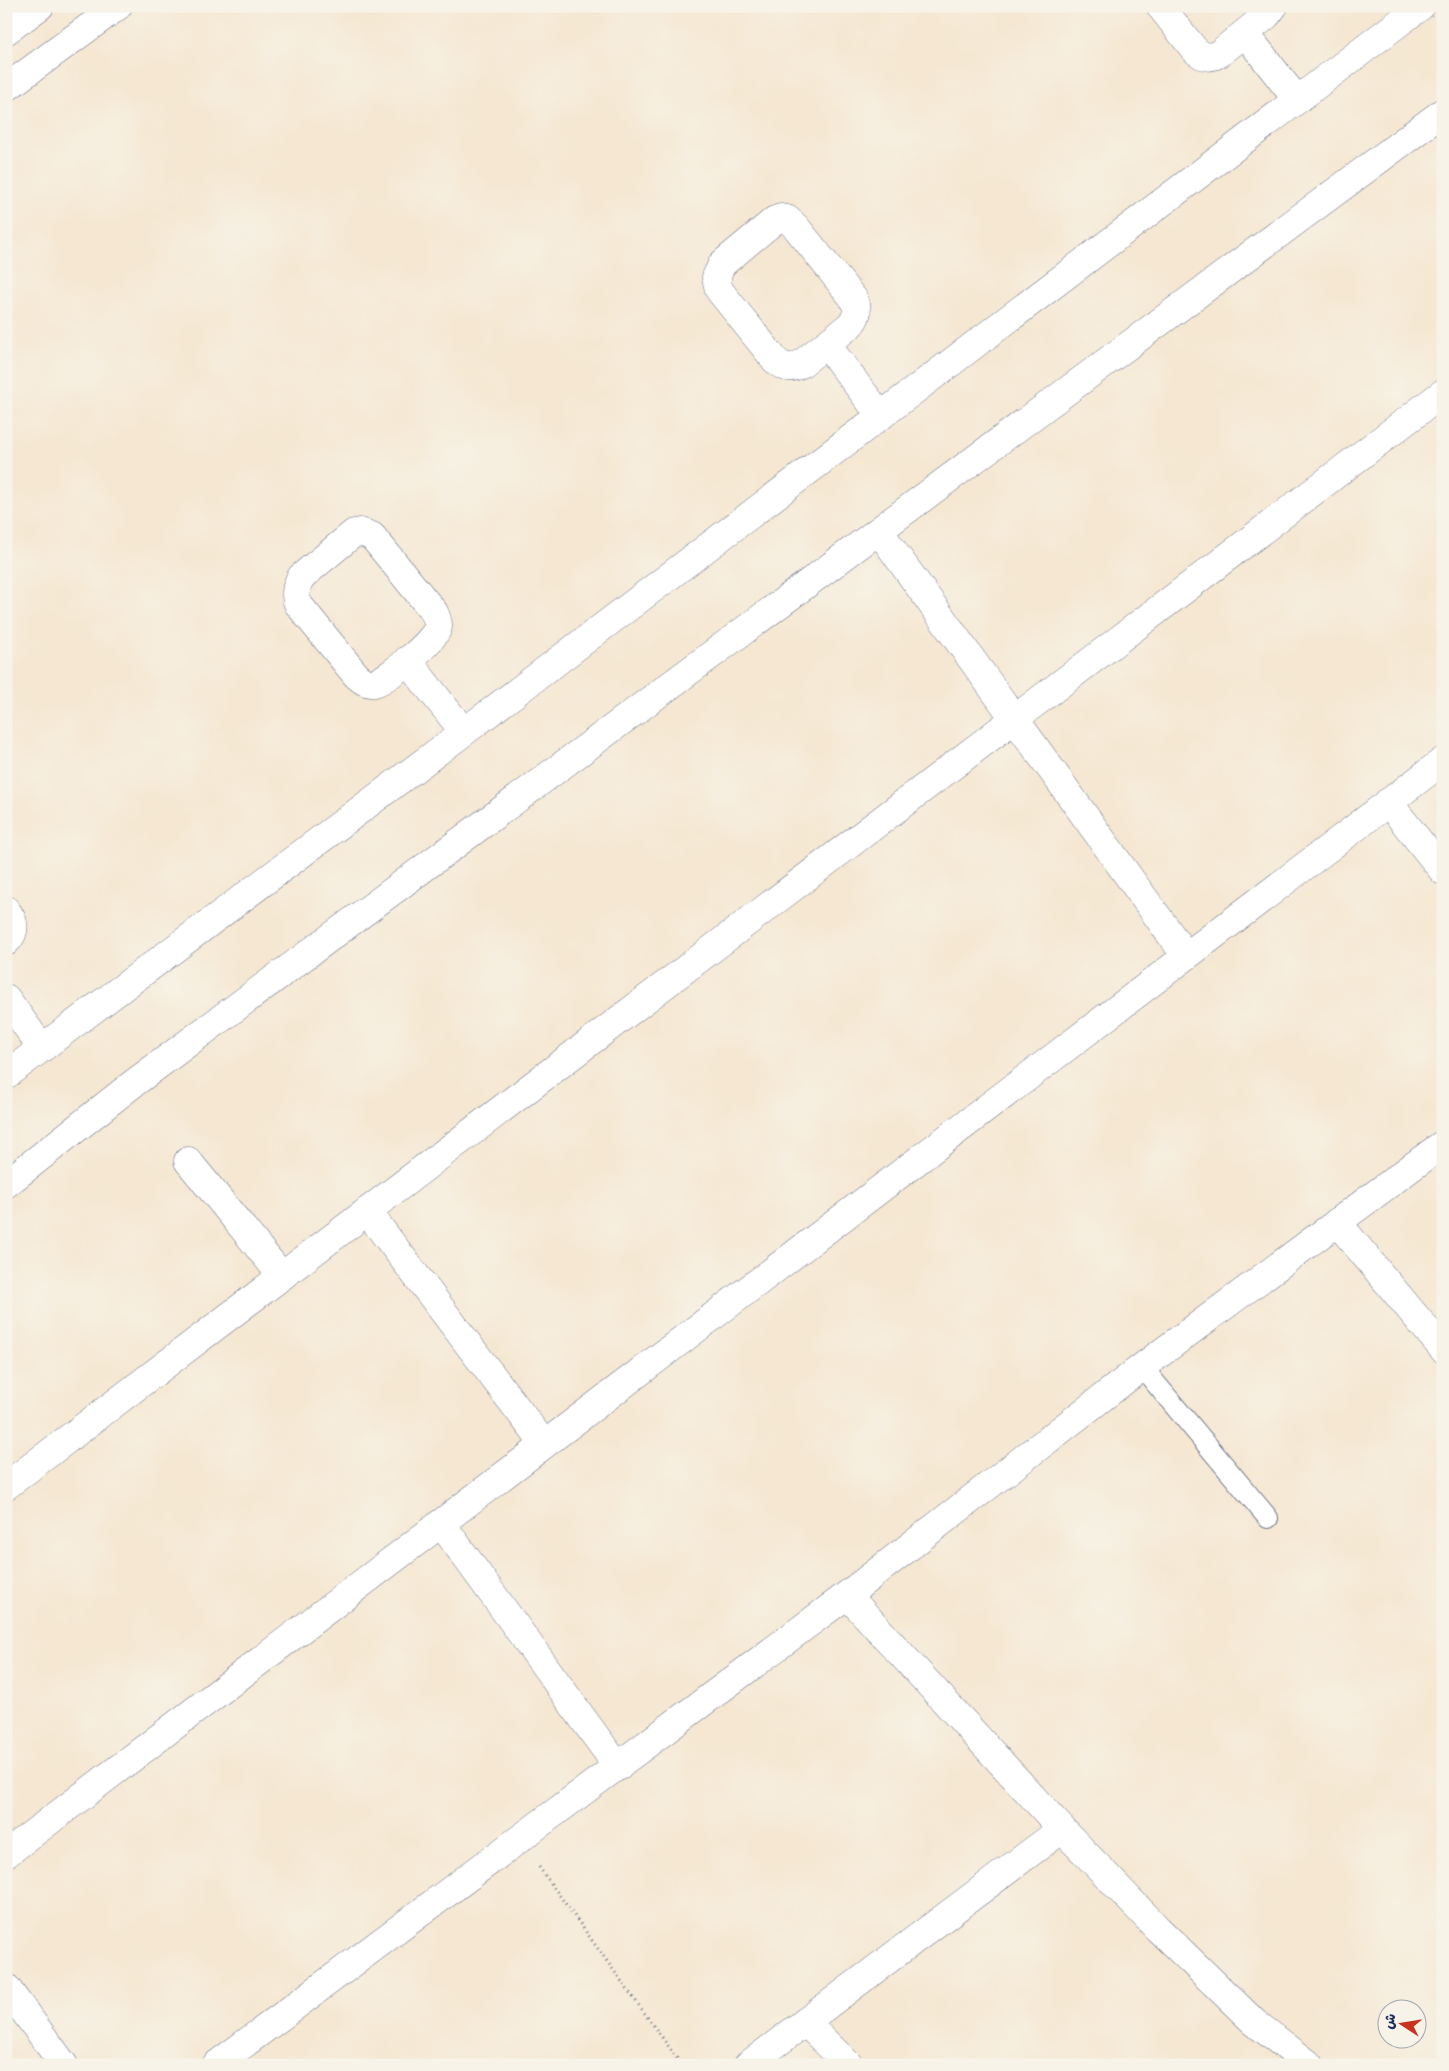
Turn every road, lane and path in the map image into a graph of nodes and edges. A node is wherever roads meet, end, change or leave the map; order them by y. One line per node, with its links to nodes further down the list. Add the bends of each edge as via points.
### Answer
1 (40, 6): 6 (street)
2 (118, 6): 8 (street)
3 (1160, 6): 7 (street, via 1194,49 1206,57 1214,56)
4 (1274, 6): 7 (street)
5 (1421, 6): 9 (street)
6 (6, 31)
7 (1245, 33): 9 (street)
8 (6, 88)
9 (1297, 100): 13 (street)
10 (1443, 112): 14 (street)
11 (826, 344): 11 (street, via 854,320 856,305 792,223 787,219 775,220 722,264 716,277 719,290 781,366 795,367); 13 (street)
12 (1443, 394): 16 (street)
13 (881, 416): 17 (street)
14 (879, 531): 16 (street); 29 (street, via 142,1077)
15 (407, 660): 15 (street, via 436,635 438,620 372,536 354,533 301,578 296,591 298,604 362,680 376,682); 17 (street)
16 (1015, 719): 23 (street); 30 (street)
17 (464, 732): 25 (street)
18 (1443, 761): 19 (street)
19 (1388, 802): 20 (street); 23 (street)
20 (1443, 871)
21 (6, 910): 22 (street, via 14,921 12,937)
22 (6, 942)
23 (1186, 956): 35 (street)
24 (6, 998): 25 (street)
25 (42, 1048): 26 (street)
26 (6, 1075)
27 (1443, 1144): 31 (street)
28 (188, 1161): 32 (street)
29 (6, 1184)
30 (367, 1211): 32 (street); 35 (street)
31 (1337, 1222): 33 (street); 34 (street)
32 (282, 1276): 36 (street)
33 (1443, 1349)
34 (1142, 1367): 37 (lane); 39 (street)
35 (544, 1444): 38 (street)
36 (6, 1486)
37 (1268, 1518)
38 (441, 1523): 40 (street); 43 (street)
39 (847, 1595): 40 (street); 41 (street)
40 (618, 1767): 42 (street)
41 (1062, 1829): 45 (street); 51 (street, via 1254,2022)
42 (520, 1840): 47 (street); 48 (path)
43 (6, 1854)
44 (6, 1987): 46 (street)
45 (805, 2022): 49 (street); 50 (street)
46 (64, 2065)
47 (216, 2065)
48 (682, 2065)
49 (748, 2065)
50 (849, 2065)
51 (1310, 2065)

